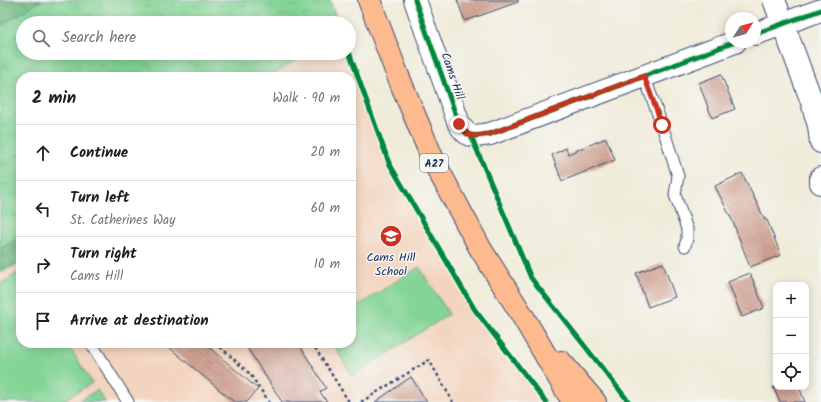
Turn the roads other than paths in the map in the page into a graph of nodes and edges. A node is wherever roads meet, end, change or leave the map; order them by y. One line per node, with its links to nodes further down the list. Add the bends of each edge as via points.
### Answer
1 (369, 0): 13 (main road, A27, via 434,162 480,248)
2 (415, 0): 8 (street, Cams Hill, via 459,124 465,134 471,136 490,134)
3 (774, 0): 5 (street)
4 (821, 10): 5 (street)
5 (783, 24): 6 (street); 9 (street, via 811,99)
6 (761, 32)
7 (725, 45): 8 (street)
8 (644, 76): 12 (lane, via 678,176 675,195 686,229)
9 (821, 142)
10 (821, 178): 11 (street)
11 (821, 183)
12 (685, 246)
13 (522, 315): 16 (main road, A27); 17 (main road, A27)
14 (94, 348): 15 (lane)
15 (128, 402)
16 (573, 402)
17 (595, 402)

